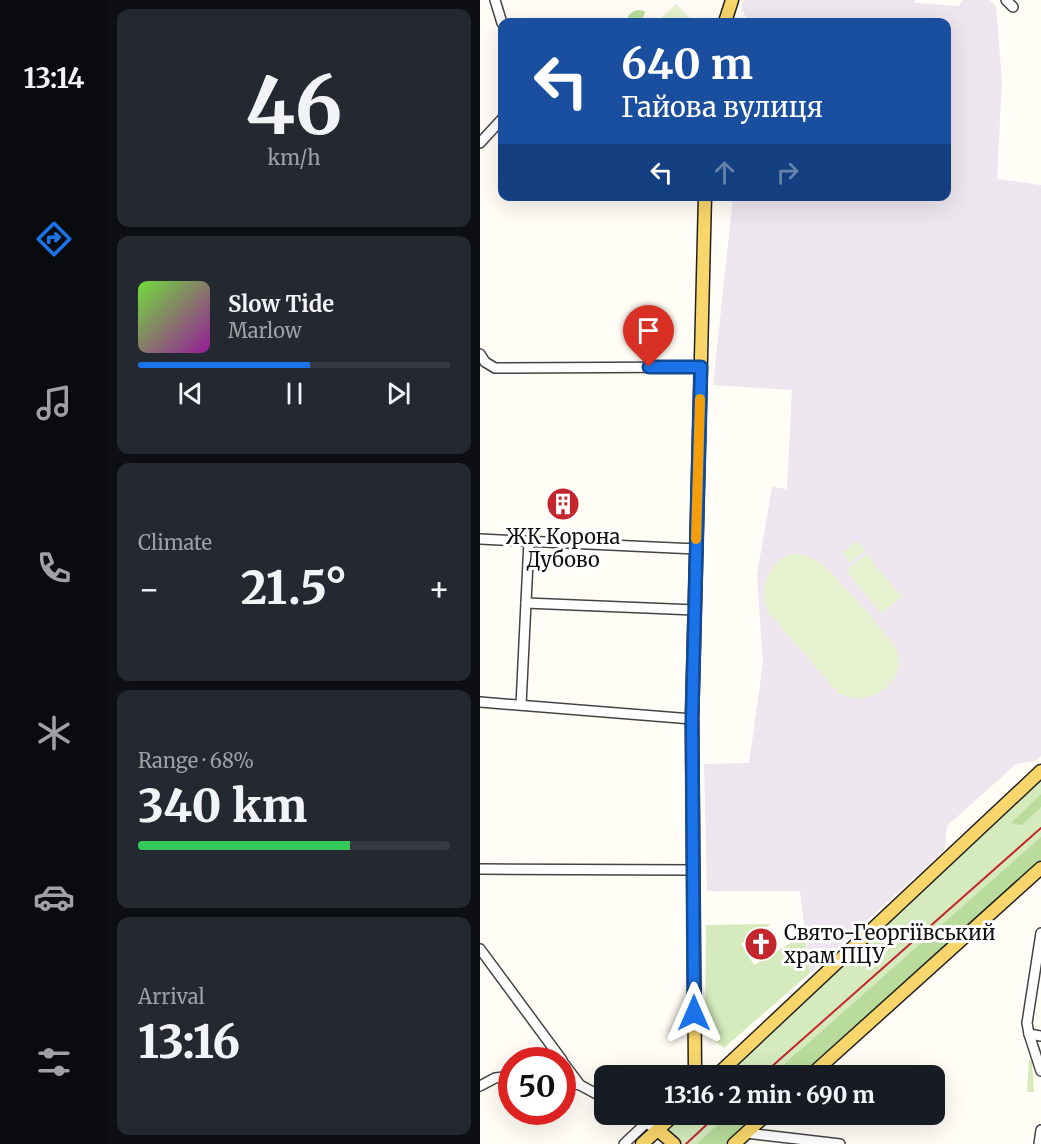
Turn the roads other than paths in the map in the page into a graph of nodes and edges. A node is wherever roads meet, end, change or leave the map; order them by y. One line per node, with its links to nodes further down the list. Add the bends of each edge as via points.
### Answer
1 (495, 0): 3 (street)
2 (732, 0): 4 (main road)
3 (500, 18)
4 (726, 18)
5 (498, 123): 6 (street)
6 (480, 143)
7 (705, 201): 9 (main road)
8 (480, 354): 9 (street, via 495,368)
9 (701, 367): 12 (main road)
10 (480, 539): 11 (street)
11 (529, 542): 12 (street); 13 (street)
12 (696, 549): 14 (main road)
13 (526, 603): 14 (street); 16 (street)
14 (694, 610): 17 (main road)
15 (480, 702): 16 (street)
16 (521, 705): 17 (street)
17 (692, 719): 21 (main road)
18 (1041, 771): 28 (main road)
19 (480, 868): 21 (street)
20 (1041, 868): 29 (main road)
21 (693, 870): 27 (main road)
22 (1041, 933): 24 (street, via 1028,1011)
23 (480, 949): 26 (street)
24 (1029, 1034): 25 (street); 30 (street)
25 (1041, 1036)
26 (552, 1047)
27 (694, 1065)
28 (728, 1065)
29 (822, 1065)
30 (1041, 1071)
31 (498, 1078): 35 (street)
32 (576, 1080): 34 (street)
33 (576, 1084): 34 (street)
34 (580, 1085): 36 (street)
35 (480, 1086)
36 (594, 1093)
37 (644, 1125): 44 (street)
38 (649, 1125): 41 (street)
39 (663, 1125): 41 (main road)
40 (755, 1125): 43 (main road)
41 (658, 1130): 45 (main road); 46 (main road)
42 (1041, 1130): 49 (street)
43 (746, 1133): 47 (main road); 48 (street)
44 (624, 1144)
45 (642, 1144)
46 (674, 1144)
47 (734, 1144)
48 (840, 1144)
49 (1039, 1144)

